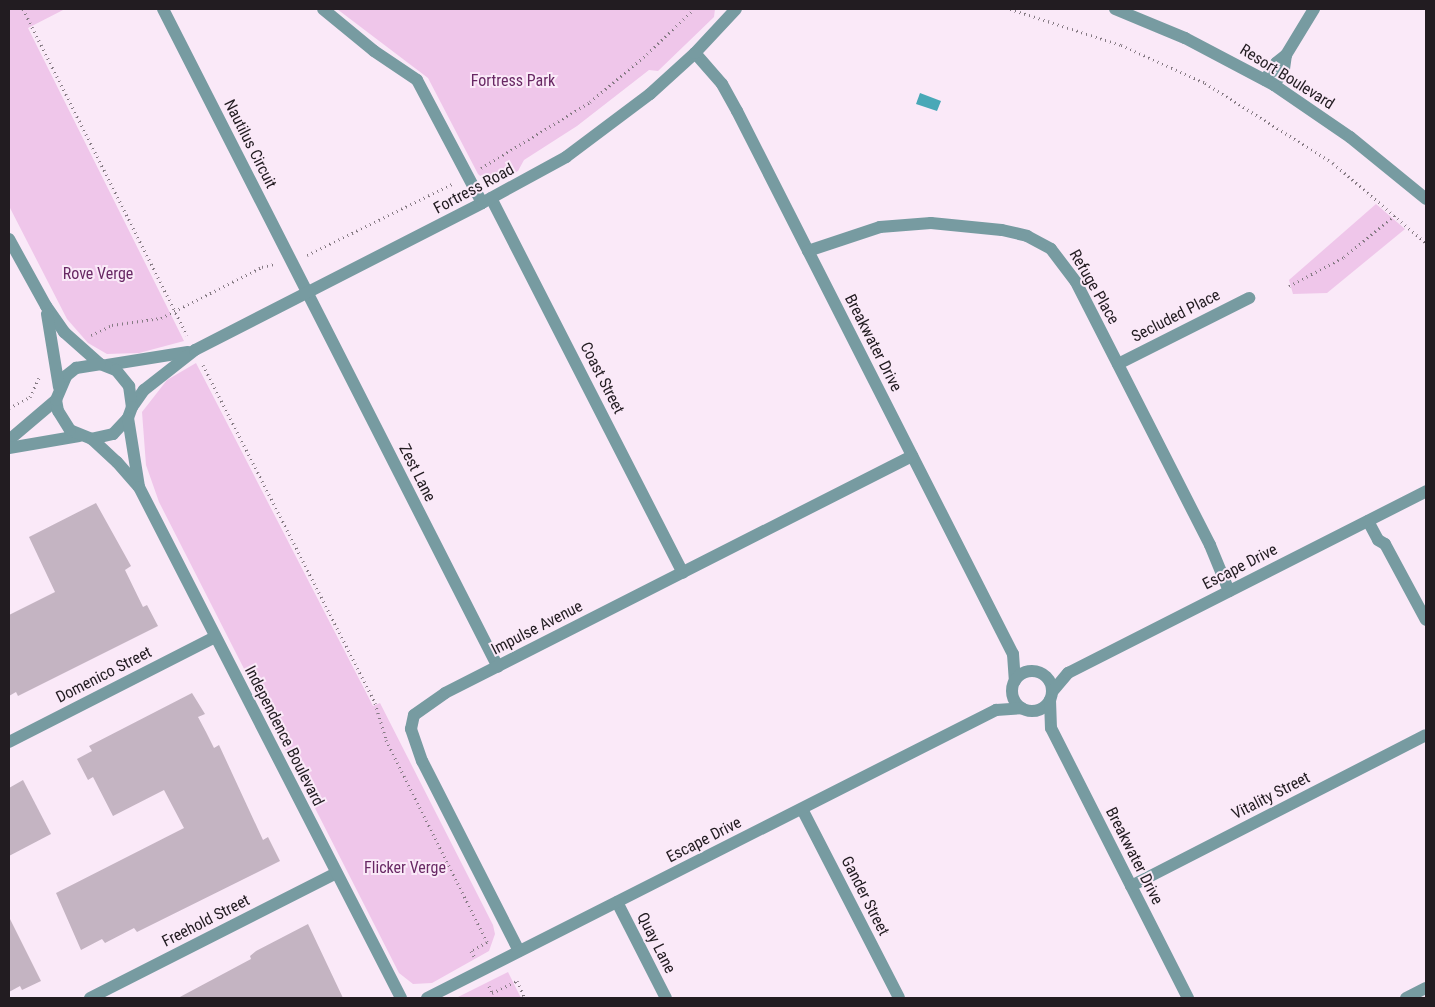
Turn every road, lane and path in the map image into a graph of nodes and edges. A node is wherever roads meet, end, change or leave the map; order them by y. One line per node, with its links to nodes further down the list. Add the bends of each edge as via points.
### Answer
1 (23, 9): 23 (path)
2 (163, 9): 18 (street, Nautilus Circuit)
3 (323, 9): 11 (street, via 374,51 417,80)
4 (694, 9): 11 (path, via 590,102 525,144)
5 (736, 9): 9 (street, Fortress Road)
6 (1010, 9): 14 (path, via 1111,41 1205,83 1300,140)
7 (1115, 9): 10 (street, Resort Boulevard, via 1185,38)
8 (1314, 9): 10 (street)
9 (695, 53): 13 (street, Fortress Road, via 608,127 566,157); 17 (street, Breakwater Drive, via 728,94)
10 (1270, 83): 12 (street, Resort Boulevard, via 1350,137)
11 (468, 175): 13 (street); 18 (path, via 315,253)
12 (1426, 199)
13 (487, 201): 20 (street, Fortress Road); 37 (street, Coast Street)
14 (1396, 214): 16 (path); 19 (path, via 1344,257)
15 (9, 239): 22 (street)
16 (1426, 243)
17 (808, 251): 26 (street, Refuge Place, via 854,233 906,224 979,226 1027,236 1051,249 1069,270); 33 (street, Breakwater Drive)
18 (291, 260): 20 (street, Nautilus Circuit); 23 (path, via 262,267)
19 (1289, 286)
20 (308, 293): 24 (street, Fortress Road); 42 (street, Zest Lane)
21 (1249, 298): 26 (street, Secluded Place)
22 (46, 306): 25 (street, via 64,332); 28 (street)
23 (175, 311): 24 (path)
24 (195, 350): 25 (street, Fortress Road); 29 (street, Fortress Road, via 144,390)
25 (103, 364): 28 (street, via 76,368); 29 (street, via 116,370 129,386)
26 (1118, 364): 38 (street, Refuge Place, via 1221,567 1220,574)
27 (209, 377): 56 (path, via 375,703 386,740 487,942)
28 (58, 393): 30 (street, via 62,422); 31 (street)
29 (130, 413): 30 (street, via 113,434); 34 (street, Independence Boulevard)
30 (85, 437): 32 (street); 34 (street, Independence Boulevard, via 117,462)
31 (9, 440)
32 (9, 448)
33 (912, 456): 37 (street, Impulse Avenue); 41 (street, Breakwater Drive)
34 (139, 488): 40 (street, Independence Boulevard)
35 (1426, 491): 36 (street, Escape Drive)
36 (1371, 519): 38 (street, Escape Drive); 39 (street, via 1378,540 1384,544)
37 (683, 573): 42 (street, Impulse Avenue)
38 (1232, 590): 44 (street, Escape Drive)
39 (1426, 620)
40 (215, 637): 51 (street, Domenico Street); 53 (street, Independence Boulevard)
41 (1013, 654): 43 (street, Breakwater Drive); 45 (street, Breakwater Drive)
42 (498, 667): 57 (street, Impulse Avenue, via 425,705 414,715 411,729 422,761)
43 (1039, 673): 44 (street, Escape Drive); 45 (street, via 1025,673); 46 (street, via 1050,683)
44 (1068, 673): 46 (street, Escape Drive)
45 (1014, 684): 47 (street, Escape Drive); 48 (street, via 1014,699)
46 (1051, 696): 48 (street, via 1041,709); 49 (street, Breakwater Drive)
47 (996, 710): 48 (street, Escape Drive); 52 (street, Escape Drive)
48 (1026, 710): 49 (street, Breakwater Drive)
49 (1051, 728): 54 (street, Breakwater Drive)
50 (1426, 735): 54 (street, Vitality Street)
51 (9, 742)
52 (802, 808): 55 (street, Escape Drive); 65 (street, Gander Street)
53 (336, 873): 60 (street, Freehold Street); 61 (street, Independence Boulevard)
54 (1131, 886): 66 (street, Breakwater Drive)
55 (617, 902): 57 (street, Escape Drive); 64 (street, Quay Lane)
56 (471, 951)
57 (520, 952): 62 (street, Escape Drive)
58 (1426, 988): 67 (street)
59 (492, 993): 63 (path, via 516,981)
60 (90, 998)
61 (400, 998)
62 (427, 998)
63 (525, 998)
64 (666, 998)
65 (899, 998)
66 (1188, 998)
67 (1406, 998)

